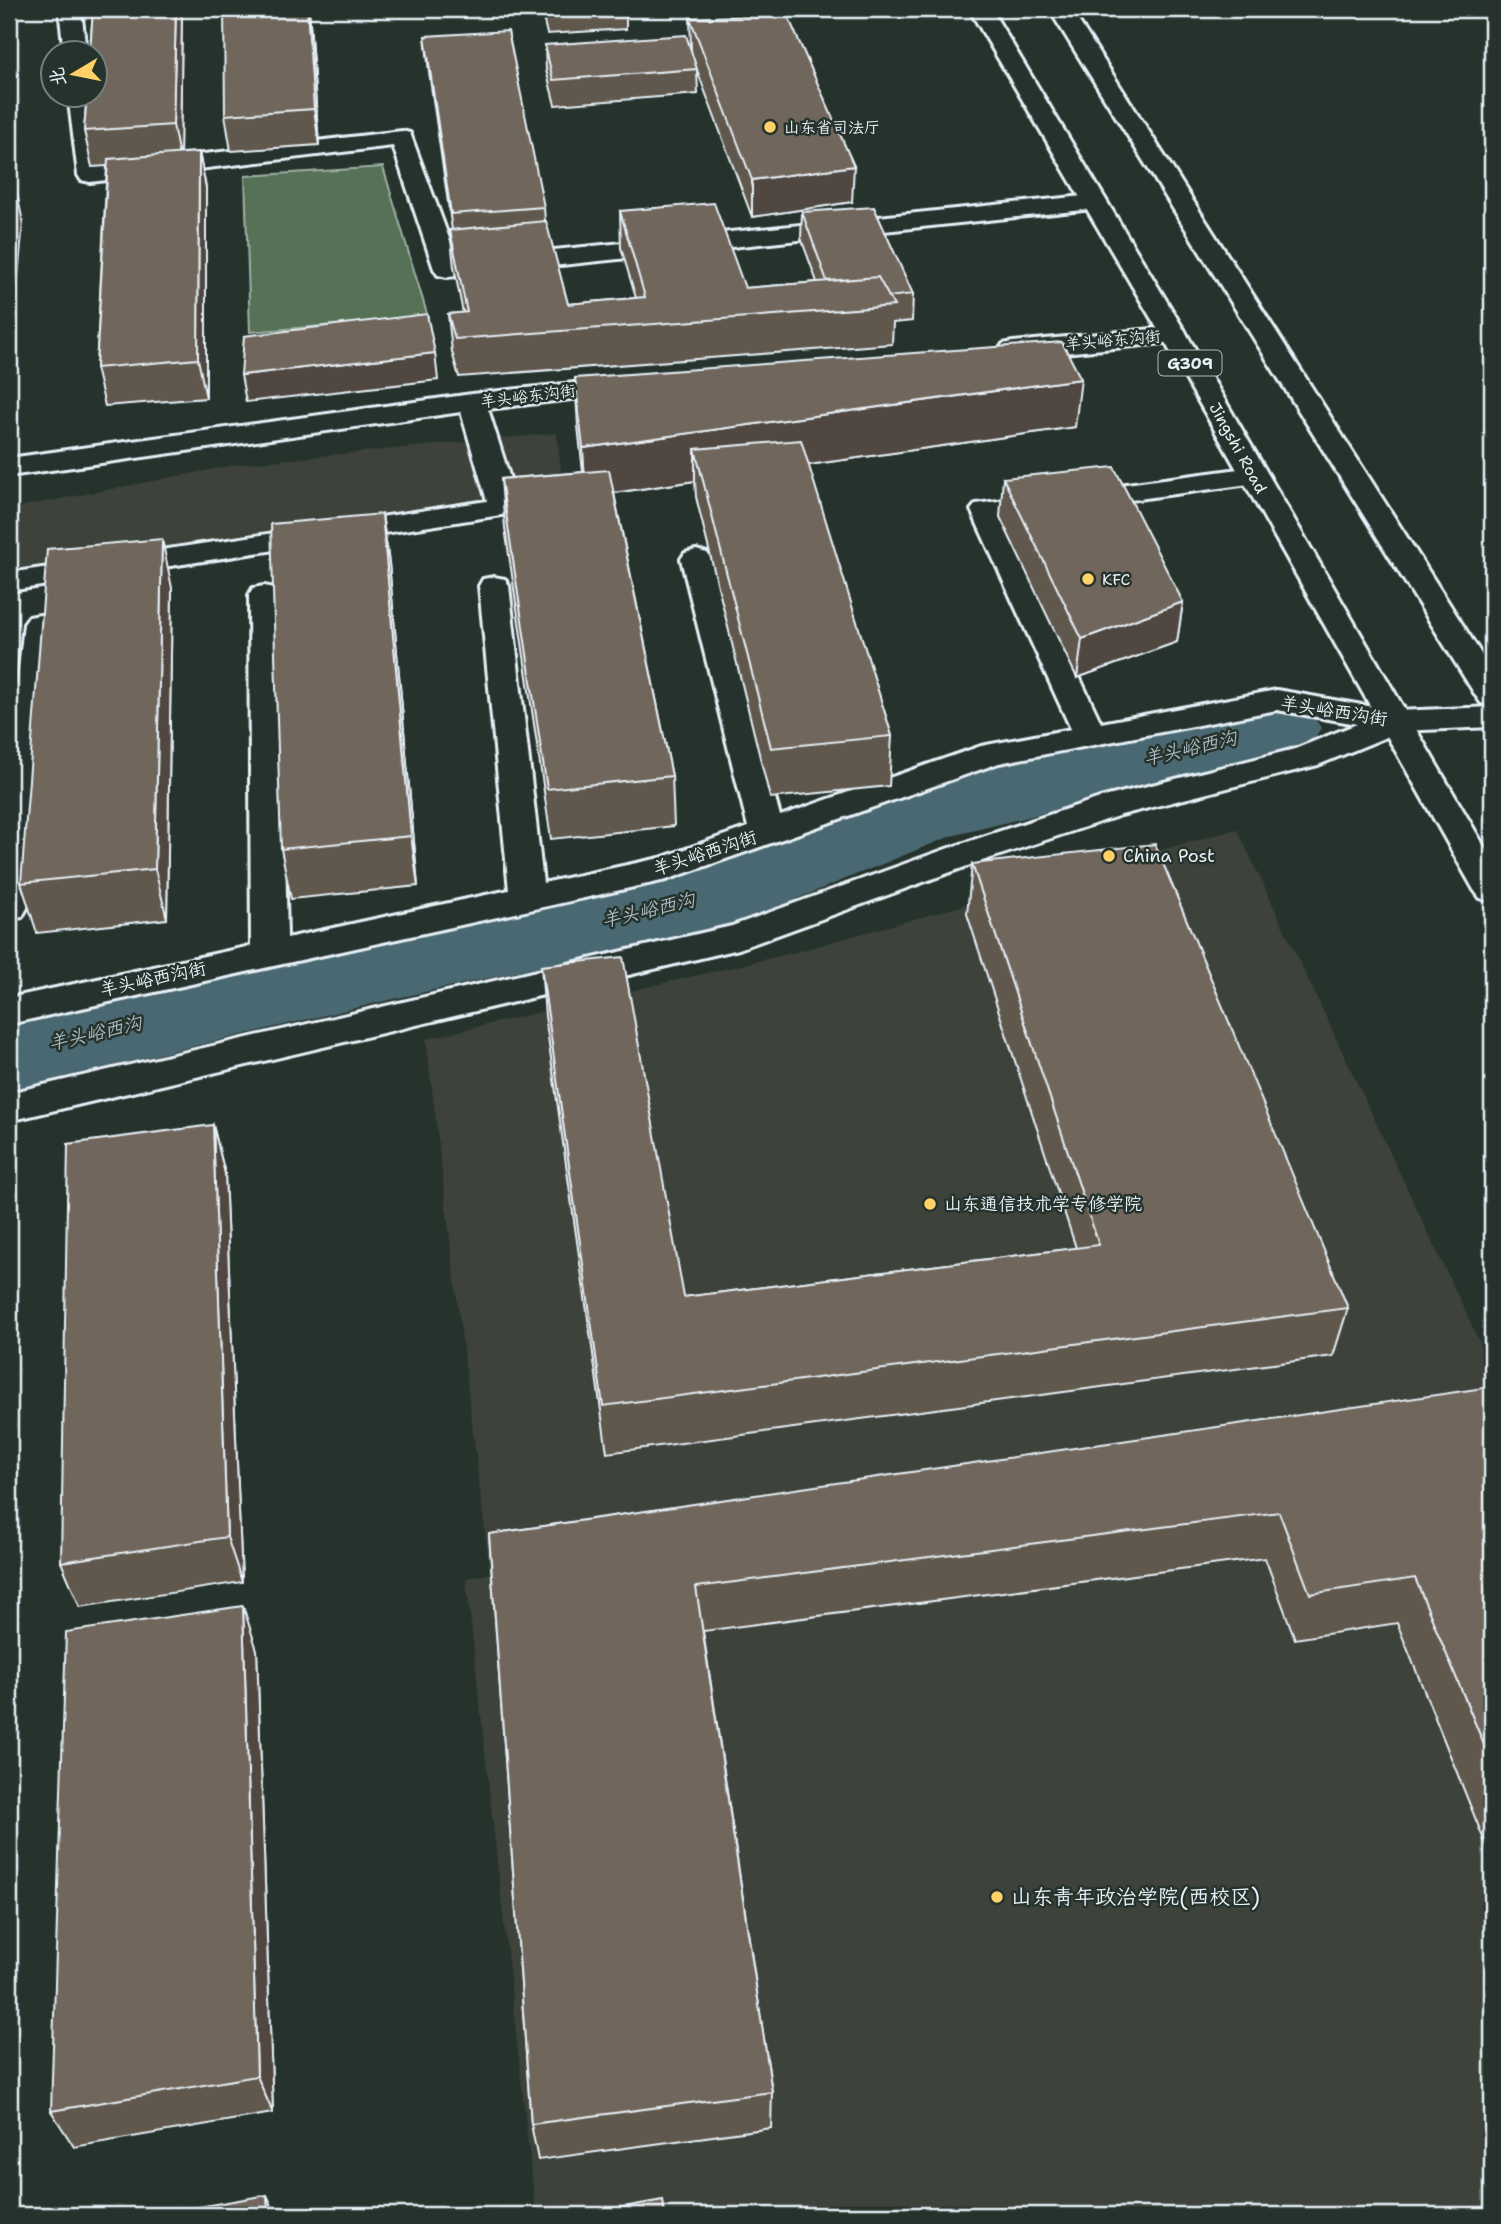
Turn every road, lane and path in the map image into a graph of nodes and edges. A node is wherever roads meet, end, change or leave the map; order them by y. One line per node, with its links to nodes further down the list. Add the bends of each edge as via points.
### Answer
1 (70, 9): 4 (main road)
2 (980, 9): 6 (main road, Jingshi Road / G309)
3 (1060, 9): 18 (main road)
4 (73, 38)
5 (82, 108): 6 (main road, via 90,175 402,138 447,269)
6 (1093, 202): 7 (main road, Jingshi Road / G309)
7 (1174, 335): 8 (main road, 羊头峪东沟街); 12 (main road, Jingshi Road / G309)
8 (983, 352)
9 (656, 382): 10 (main road, 羊头峪东沟街)
10 (472, 402): 11 (main road, 羊头峪东沟街); 14 (main road, via 503,507)
11 (9, 467)
12 (1254, 476): 20 (main road, Jingshi Road / G309); 21 (main road, via 986,510)
13 (696, 559): 22 (main road)
14 (9, 582)
15 (494, 586): 24 (main road)
16 (264, 595): 26 (main road)
17 (40, 624): 25 (main road)
18 (1492, 696)
19 (1492, 717): 20 (main road)
20 (1396, 720): 21 (main road, 羊头峪西沟街, via 1276,700); 23 (main road, Jingshi Road / G309); 28 (main road, via 1306,757 1112,806 739,937)
21 (1091, 737): 22 (main road, 羊头峪西沟街, via 993,754)
22 (767, 833): 24 (main road, 羊头峪西沟街, via 666,868)
23 (1492, 890)
24 (527, 898): 26 (main road, 羊头峪西沟街)
25 (9, 908)
26 (269, 954): 27 (main road, 羊头峪西沟街)
27 (9, 1011)
28 (11, 1099)

